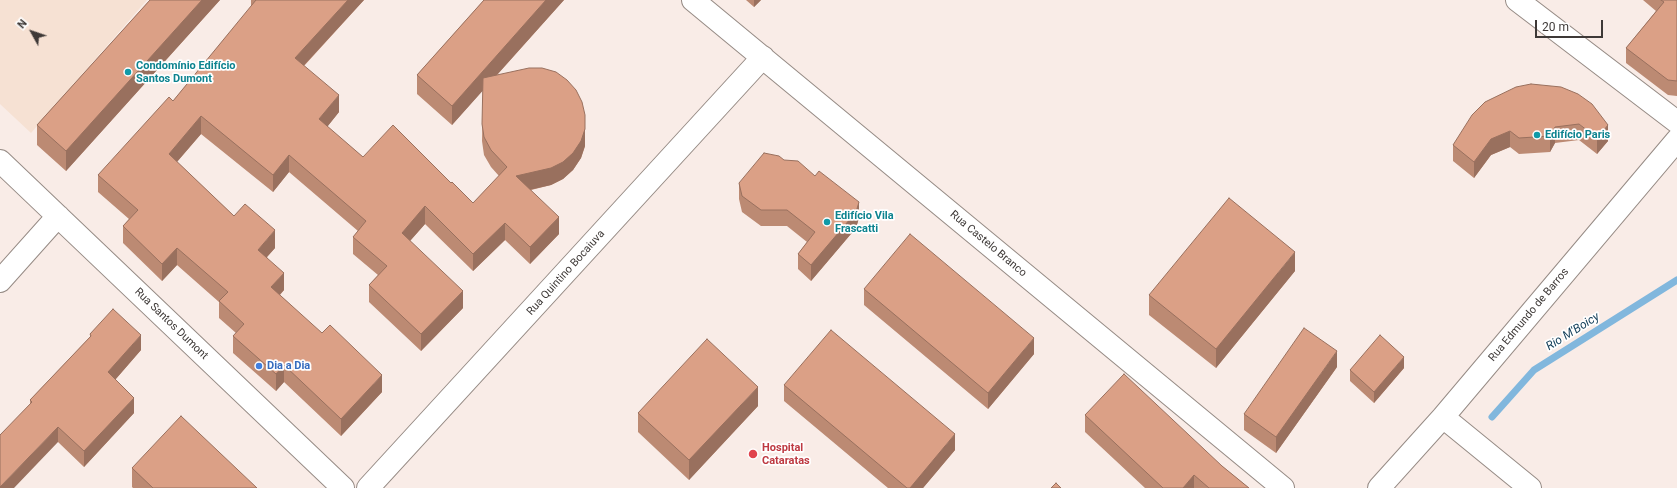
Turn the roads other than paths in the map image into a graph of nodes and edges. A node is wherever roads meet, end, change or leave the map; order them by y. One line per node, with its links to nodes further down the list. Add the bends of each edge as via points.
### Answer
1 (693, 0): 3 (street, Rua Castelo Branco)
2 (1517, 0): 4 (street)
3 (763, 57): 11 (street, Rua Quintino Bocaiuva); 12 (street, Rua Castelo Branco)
4 (1677, 122)
5 (1677, 140): 9 (street, Rua Edmundo de Barros)
6 (0, 161): 7 (street, Rua Santos Dumont)
7 (58, 216): 8 (street); 10 (street, Rua Santos Dumont)
8 (0, 281)
9 (1443, 417): 13 (street, Rua Edmundo de Barros); 14 (street)
10 (343, 488)
11 (368, 488)
12 (1283, 488)
13 (1379, 488)
14 (1530, 488)

